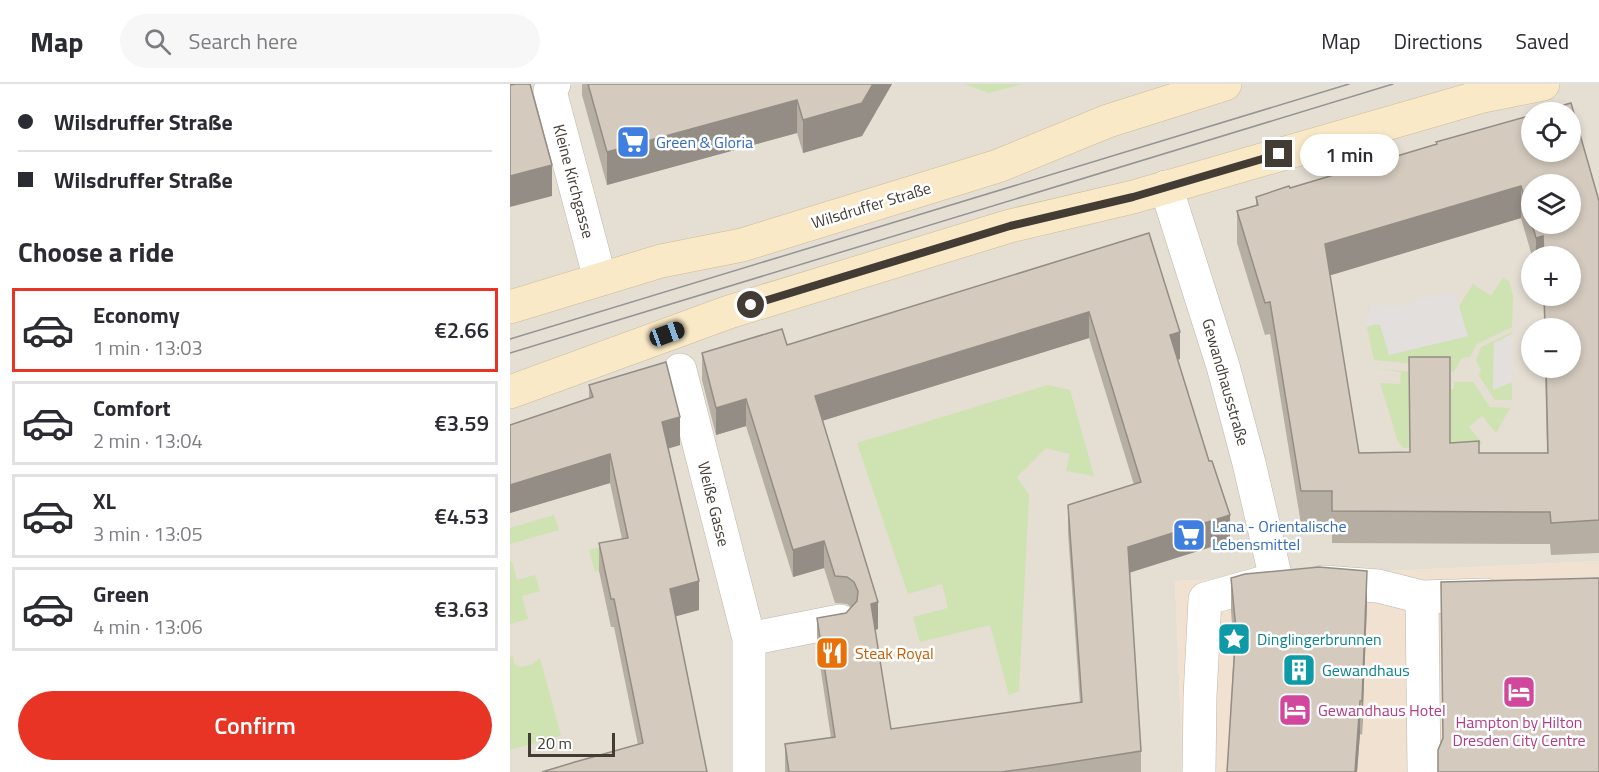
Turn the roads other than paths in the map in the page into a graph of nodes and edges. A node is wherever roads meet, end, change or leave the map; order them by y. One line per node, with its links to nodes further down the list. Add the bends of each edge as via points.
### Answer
1 (1226, 84): 5 (street, Wilsdruffer Straße, via 1108,122 998,166 741,244)
2 (1543, 84): 4 (street, via 1483,96)
3 (541, 90): 5 (street, Kleine Kirchgasse)
4 (1166, 187): 8 (street, via 1010,226 729,312); 9 (street, Gewandhausstraße, via 1223,366)
5 (600, 279): 6 (street, Wilsdruffer Straße)
6 (510, 307)
7 (680, 370): 13 (street, Weiße Gasse)
8 (510, 392)
9 (1276, 579): 11 (street, via 1377,586); 15 (street, via 1206,599)
10 (1516, 595): 11 (street)
11 (1422, 597): 16 (street)
12 (840, 621): 13 (street)
13 (749, 639): 14 (street, Weiße Gasse)
14 (749, 772)
15 (1199, 772)
16 (1424, 772)

